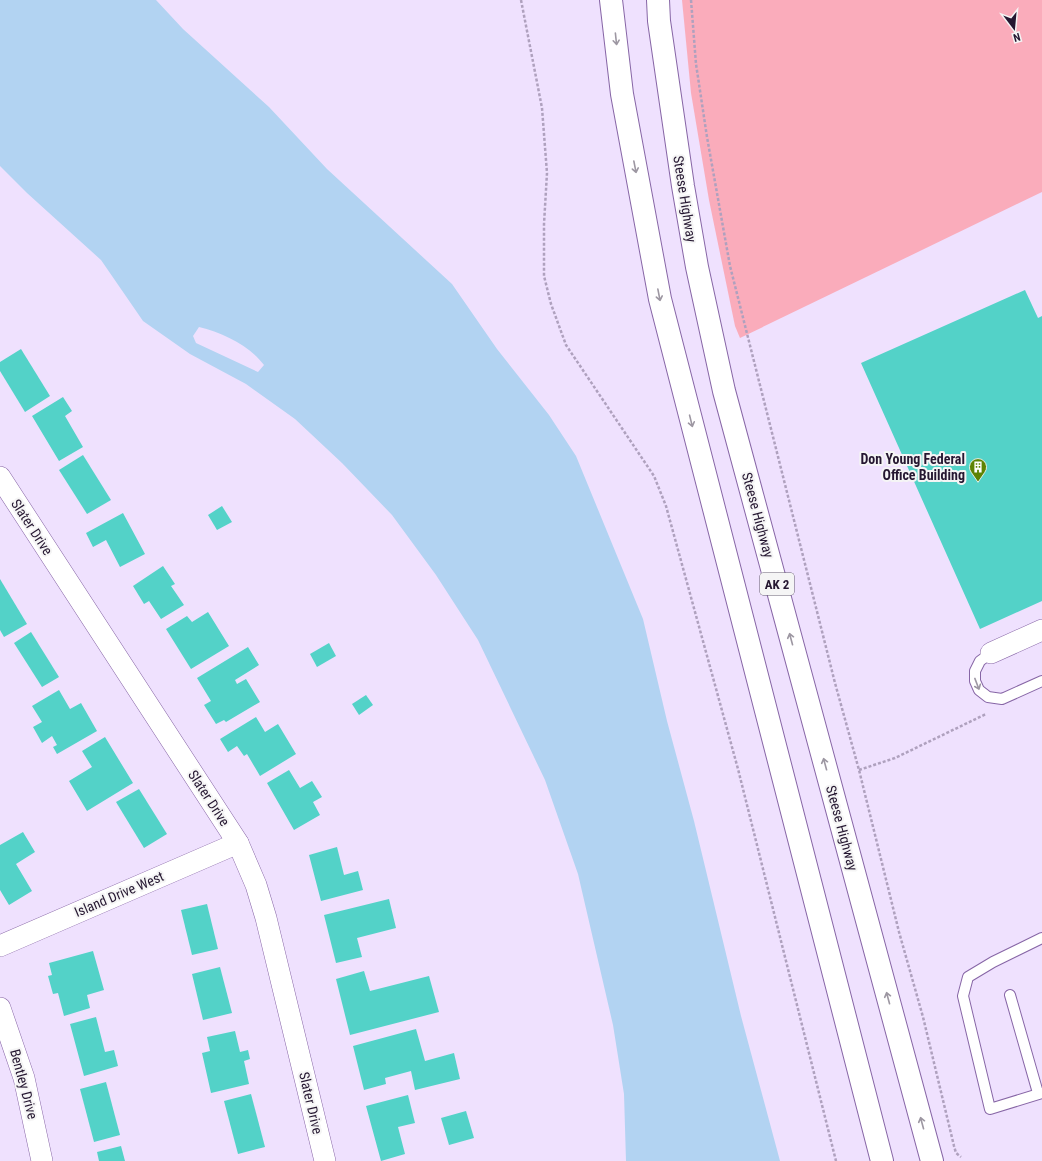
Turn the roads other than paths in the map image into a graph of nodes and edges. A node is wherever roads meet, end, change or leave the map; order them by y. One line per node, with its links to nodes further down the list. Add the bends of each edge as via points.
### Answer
1 (611, 0): 15 (highway, one-way to 15, via 622,94 660,299)
2 (658, 0): 16 (highway, Steese Highway / AK 2, one-way to 2, via 724,391 684,194)
3 (0, 477): 7 (street, Slater Drive)
4 (1042, 630): 5 (street)
5 (991, 652): 6 (lane, one-way to 6, via 980,661 975,671 975,681 979,690 988,697 1002,699)
6 (1042, 681)
7 (238, 843): 9 (street, Island Drive West); 14 (street, Slater Drive, via 256,885 266,918)
8 (1042, 938): 12 (lane, via 968,977 963,996 990,1109)
9 (0, 946)
10 (1010, 995): 12 (lane)
11 (0, 1008): 13 (street, Bentley Drive, via 24,1078)
12 (1040, 1093)
13 (42, 1161)
14 (324, 1161)
15 (882, 1161)
16 (932, 1161)

